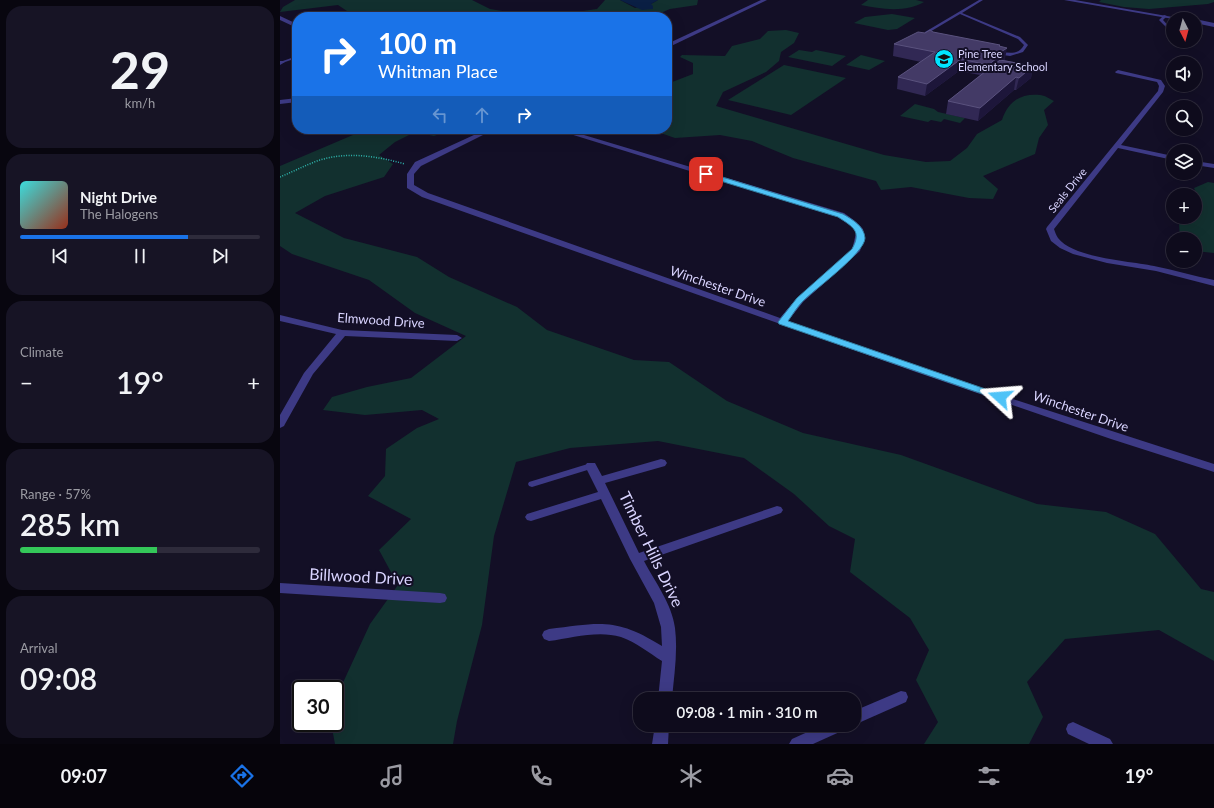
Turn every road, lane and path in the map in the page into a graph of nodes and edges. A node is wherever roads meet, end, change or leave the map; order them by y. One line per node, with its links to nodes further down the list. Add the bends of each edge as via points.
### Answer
1 (765, 0): 12 (street)
2 (981, 0): 4 (lane)
3 (1066, 0): 5 (street)
4 (960, 13): 11 (lane, via 926,33); 13 (lane, via 1019,38 1026,45 1012,55)
5 (1165, 16): 10 (lane, via 1161,20)
6 (280, 18): 8 (street)
7 (1202, 23): 9 (street)
8 (292, 24)
9 (1214, 25)
10 (1166, 26)
11 (928, 39)
12 (672, 44)
13 (990, 52)
14 (292, 59): 15 (lane)
15 (281, 63)
16 (1118, 72): 21 (street, Seals Drive, via 1159,81 1162,86 1161,92)
17 (292, 101): 18 (street)
18 (280, 102)
19 (482, 134): 25 (street)
20 (574, 134): 29 (street, via 841,215 854,224 861,240 856,251 800,300)
21 (1117, 146): 22 (street); 27 (street, Seals Drive, via 1050,229 1050,235 1056,242 1073,252 1088,257 1149,267)
22 (1166, 156)
23 (1202, 164): 24 (street)
24 (1214, 166)
25 (415, 167): 26 (path, via 365,155 345,156 328,158); 29 (street, Winchester Drive, via 409,176 410,186 425,195)
26 (280, 177)
27 (1214, 283)
28 (280, 318): 30 (street, Elmwood Drive)
29 (782, 322): 35 (street, Winchester Drive)
30 (342, 333): 31 (street, Elmwood Drive); 32 (street, via 309,373)
31 (457, 338)
32 (280, 424)
33 (661, 463): 36 (street)
34 (591, 466): 36 (street, Timber Hills Drive); 37 (lane)
35 (1214, 468)
36 (598, 481): 38 (street, Timber Hills Drive)
37 (532, 484)
38 (605, 494): 40 (street); 41 (street, Timber Hills Drive)
39 (777, 510): 41 (street)
40 (531, 517)
41 (636, 559): 45 (street, Timber Hills Drive, via 660,602 668,627)
42 (280, 588): 43 (street, Billwood Drive)
43 (440, 598)
44 (549, 635): 45 (street, via 599,629 614,630 640,640)
45 (668, 658): 46 (street, Timber Hills Drive)
46 (666, 692)
47 (901, 697): 48 (street)
48 (861, 715)
49 (1073, 729): 54 (street)
50 (661, 732): 52 (street)
51 (824, 732): 53 (street)
52 (660, 744)
53 (797, 744)
54 (1105, 744)

